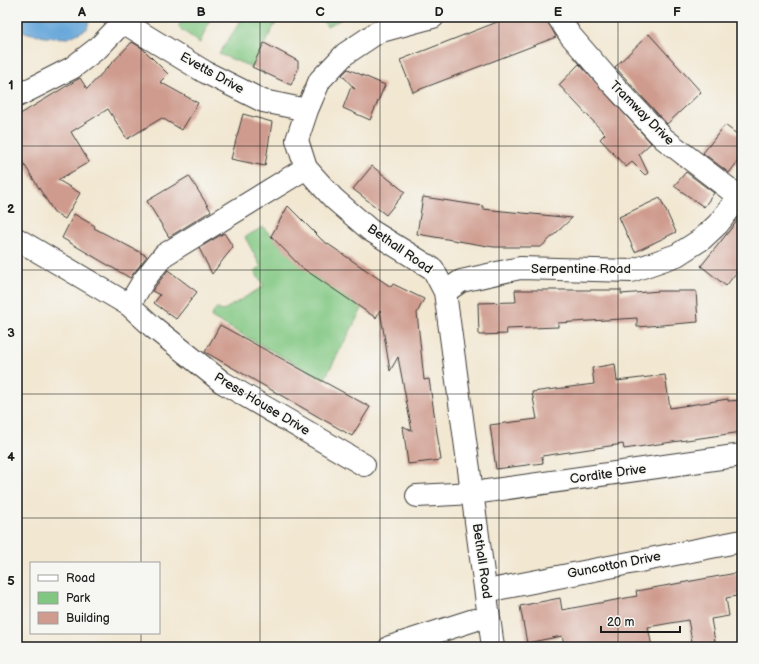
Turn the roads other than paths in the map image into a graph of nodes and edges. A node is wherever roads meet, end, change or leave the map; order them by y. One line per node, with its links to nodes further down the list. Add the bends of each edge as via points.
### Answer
1 (433, 17): 4 (street, Bethall Road)
2 (558, 17): 8 (street, Tramway Drive, via 609,80 663,138)
3 (124, 19): 5 (street, Evetts Drive, via 99,47 72,68); 6 (street, Evetts Drive, via 205,72 263,101)
4 (393, 22): 6 (street, Bethall Road, via 345,54 320,80)
5 (17, 96)
6 (307, 110): 7 (street, Bethall Road, via 297,140)
7 (306, 168): 10 (street, Bethall Road, via 333,198 370,230 433,269); 11 (street, via 164,255 144,280)
8 (741, 197): 10 (street, Serpentine Road, via 702,239 677,255 631,271 520,268 461,281)
9 (17, 239): 11 (street, Press House Drive)
10 (445, 292): 14 (street, Bethall Road)
11 (129, 305): 13 (street, Press House Drive, via 152,327 222,382)
12 (742, 455): 14 (street, Cordite Drive)
13 (364, 464)
14 (473, 493): 15 (street, Cordite Drive); 17 (street, Bethall Road)
15 (417, 496)
16 (742, 541): 17 (street, Guncotton Drive)
17 (486, 590): 20 (street, Bethall Road)
18 (474, 620): 19 (street)
19 (390, 647)
20 (493, 647)

